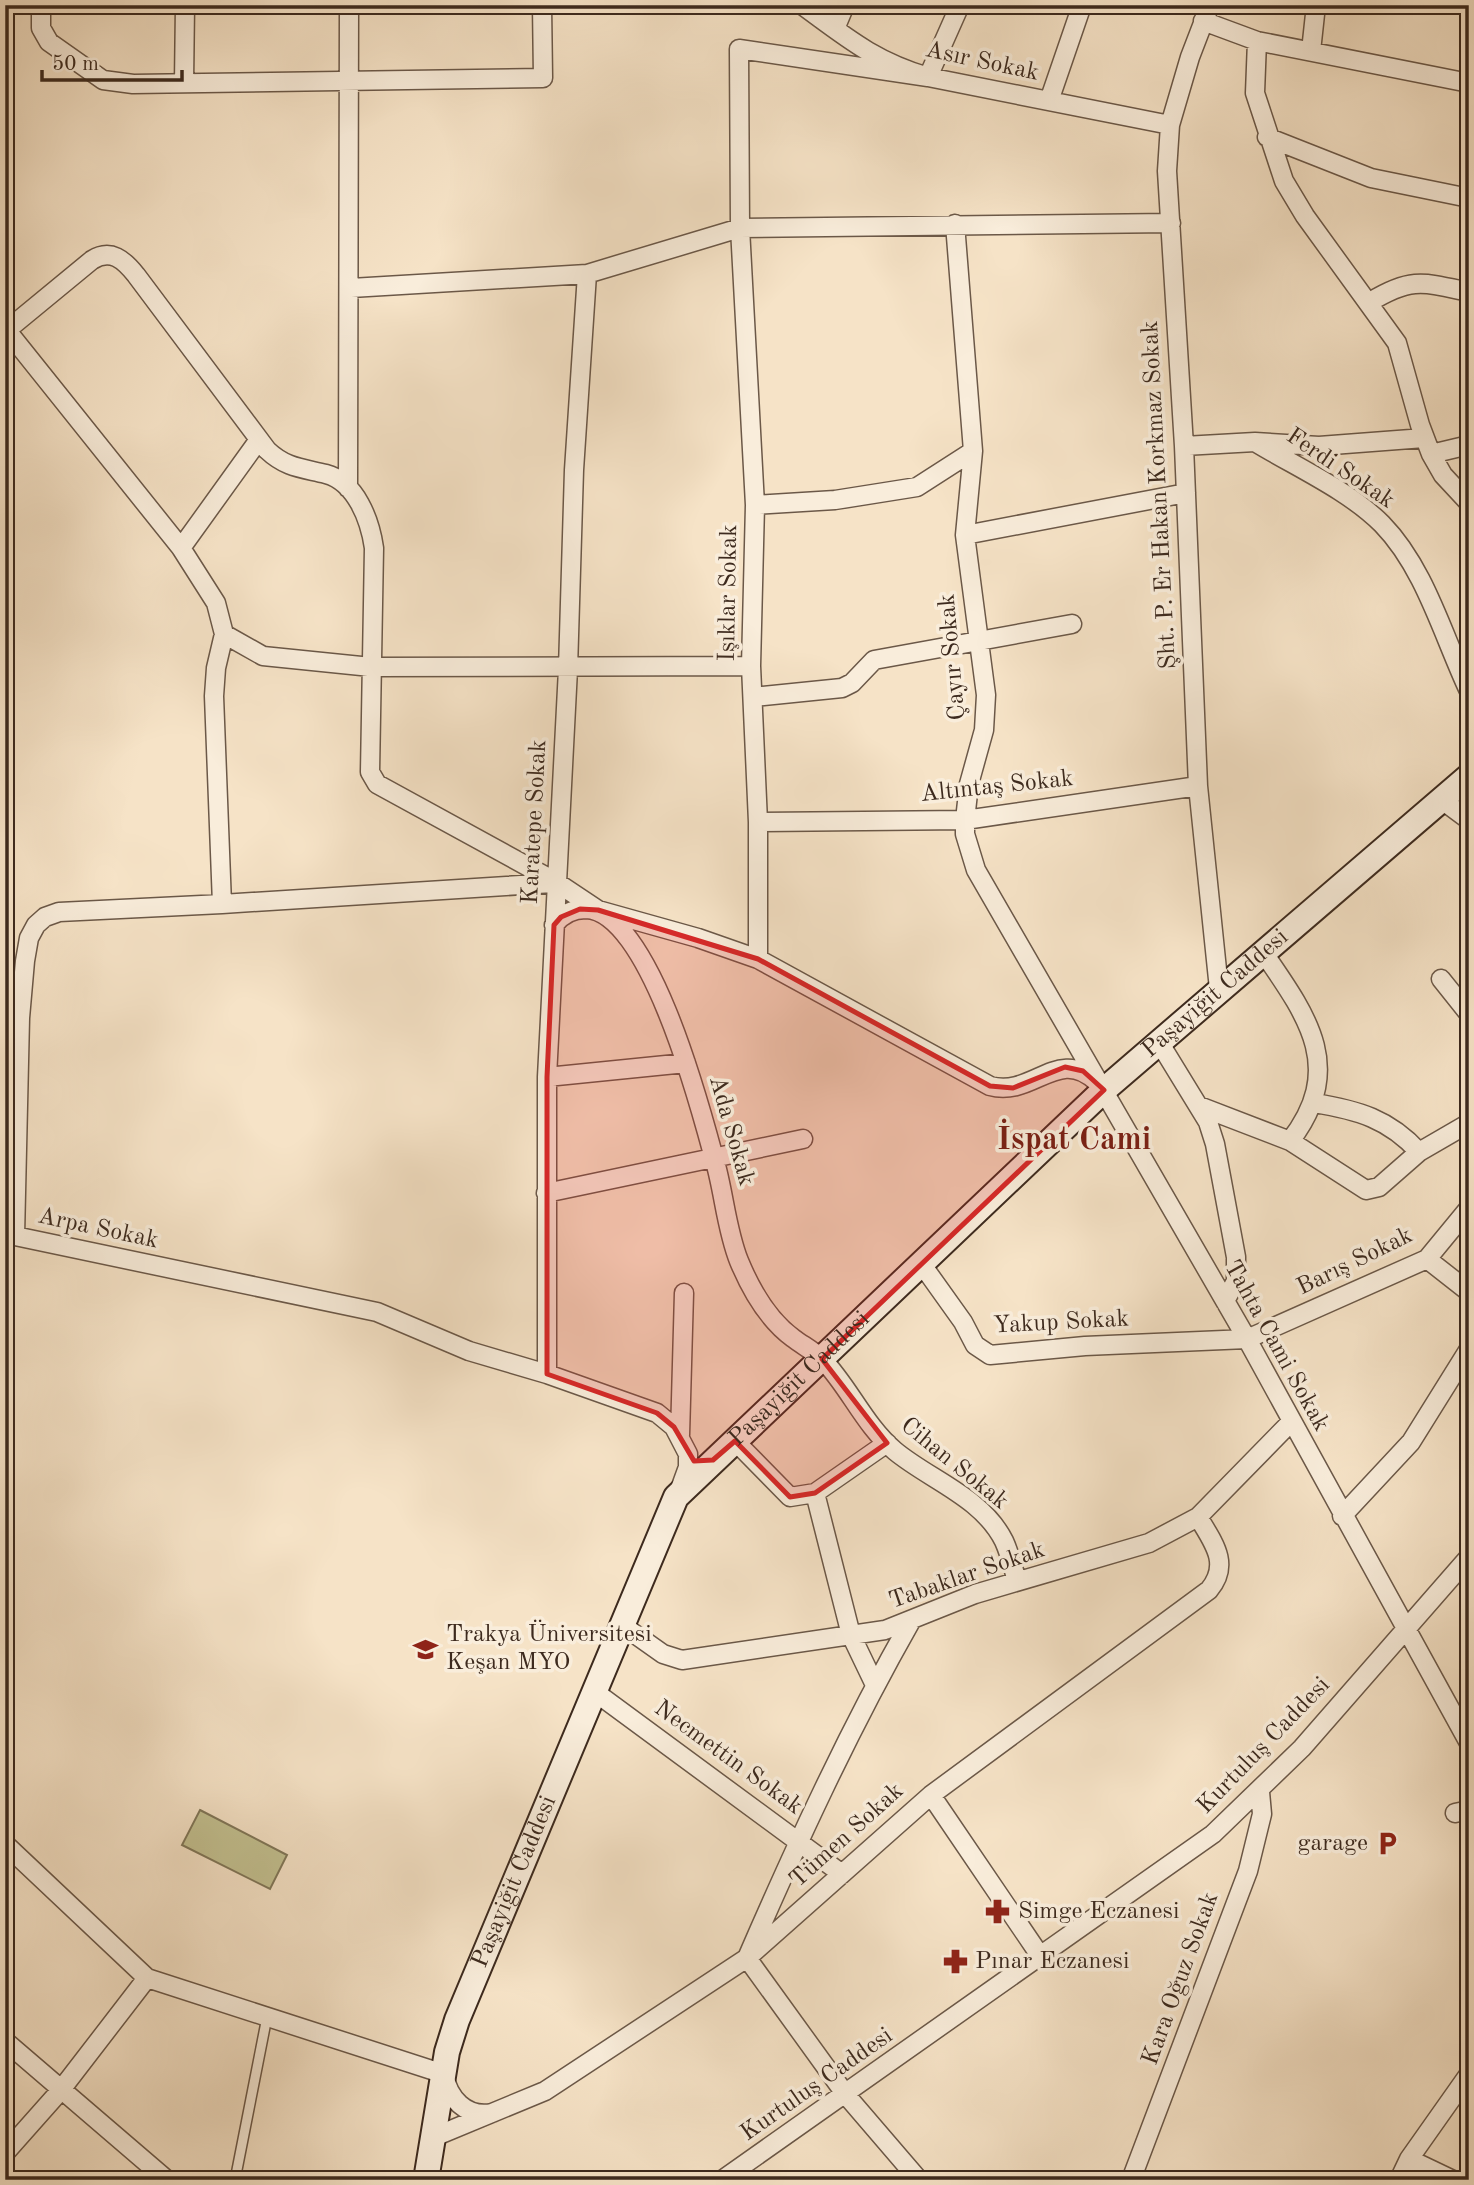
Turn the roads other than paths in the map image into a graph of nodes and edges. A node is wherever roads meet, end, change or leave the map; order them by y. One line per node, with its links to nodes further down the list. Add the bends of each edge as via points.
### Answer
1 (41, 5): 15 (street, via 44,37 98,77 120,84)
2 (185, 5): 15 (street)
3 (349, 5): 16 (street)
4 (542, 5): 16 (street, via 543,78)
5 (802, 5): 11 (street, Asır Sokak)
6 (845, 5): 11 (street)
7 (960, 5): 14 (street)
8 (1082, 5): 18 (street)
9 (1317, 5): 13 (street)
10 (1207, 13): 12 (street); 19 (street, Şht. P. Er Hakan Korkmaz Sokak)
11 (835, 29): 14 (street, Asır Sokak, via 886,63)
12 (1257, 41): 13 (street); 20 (street, via 1254,87)
13 (1311, 51): 17 (street)
14 (929, 77): 18 (street, Asır Sokak); 24 (street, Işıklar Sokak, via 740,49)
15 (184, 83): 16 (street)
16 (348, 83): 26 (street)
17 (1469, 83)
18 (1049, 101): 19 (street, Asır Sokak)
19 (1170, 125): 22 (street, Şht. P. Er Hakan Korkmaz Sokak)
20 (1267, 137): 21 (street, via 1371,178); 28 (street, via 1296,202)
21 (1469, 198)
22 (1171, 223): 23 (street); 33 (street, Şht. P. Er Hakan Korkmaz Sokak)
23 (955, 224): 24 (street); 36 (street, Çayır Sokak)
24 (740, 228): 25 (street); 41 (street, Işıklar Sokak)
25 (587, 274): 26 (street); 49 (street, Karatepe Sokak, via 574,470)
26 (351, 288): 35 (street)
27 (1469, 292): 28 (street, via 1410,283)
28 (1370, 302): 34 (street, via 1402,354)
29 (6, 329): 30 (street, via 92,260 107,254 117,257 136,275); 43 (street)
30 (258, 441): 37 (street, via 287,466); 43 (street)
31 (1255, 442): 33 (street); 34 (street); 50 (street, Ferdi Sokak, via 1360,507 1388,531 1413,566)
32 (1469, 445): 34 (street)
33 (1184, 446): 39 (street, Şht. P. Er Hakan Korkmaz Sokak)
34 (1428, 446): 40 (street, via 1443,475)
35 (348, 448): 37 (street, via 342,467); 38 (street)
36 (973, 452): 41 (street, via 917,487 835,500); 42 (street, Çayır Sokak)
37 (327, 474): 38 (street)
38 (348, 488): 48 (street, via 360,505 373,542)
39 (1186, 493): 42 (street); 53 (street, Şht. P. Er Hakan Korkmaz Sokak)
40 (1469, 503)
41 (755, 505): 47 (street, Işıklar Sokak)
42 (965, 535): 46 (street, Çayır Sokak)
43 (181, 548): 45 (street, via 212,595)
44 (1072, 624): 46 (street)
45 (224, 634): 48 (street, via 263,656); 59 (street, via 214,696)
46 (979, 639): 51 (street, via 874,660 842,688); 55 (street, Çayır Sokak, via 986,715)
47 (751, 666): 49 (street); 51 (street, Işıklar Sokak)
48 (371, 667): 49 (street); 58 (street, via 373,781)
49 (568, 669): 58 (street, Karatepe Sokak)
50 (1469, 691)
51 (753, 697): 57 (street, Işıklar Sokak)
52 (1469, 776): 54 (main road, Paşayiğit Caddesi)
53 (1198, 786): 55 (street, Altıntaş Sokak); 65 (street, Şht. P. Er Hakan Korkmaz Sokak)
54 (1442, 800): 56 (street); 62 (main road, Paşayiğit Caddesi)
55 (965, 820): 57 (street, Altıntaş Sokak); 70 (street, Çayır Sokak, via 976,870)
56 (1469, 820)
57 (758, 822): 63 (street, Işıklar Sokak)
58 (556, 883): 59 (street, Arpa Sokak); 60 (street); 61 (street, Karatepe Sokak)
59 (222, 904): 80 (street, Arpa Sokak, via 60,912 45,917 32,931 20,1018)
60 (598, 910): 61 (street, via 573,911); 63 (street); 68 (street, Ada Sokak, via 629,937 643,957)
61 (554, 925): 69 (street, Karatepe Sokak)
62 (1263, 952): 65 (main road, Paşayiğit Caddesi); 71 (street, via 1312,1033 1317,1066)
63 (758, 959): 70 (street, via 990,1086 1013,1088 1066,1067 1083,1071)
64 (1441, 979): 66 (street)
65 (1219, 989): 67 (main road, Paşayiğit Caddesi)
66 (1469, 1014)
67 (1159, 1042): 70 (main road, Paşayiğit Caddesi); 72 (street)
68 (686, 1063): 69 (street); 77 (street, Ada Sokak)
69 (547, 1077): 78 (street, Karatepe Sokak)
70 (1104, 1090): 82 (main road, Paşayiğit Caddesi); 85 (street, Tahta Cami Sokak)
71 (1314, 1103): 75 (street); 76 (street, via 1378,1119 1398,1130)
72 (1199, 1106): 75 (street); 85 (street, via 1215,1144 1236,1257 1236,1281)
73 (1469, 1123): 76 (street)
74 (803, 1139): 77 (street)
75 (1290, 1142): 76 (street, via 1366,1190 1383,1185)
76 (1419, 1153)
77 (715, 1159): 78 (street); 88 (street, Ada Sokak, via 738,1258 750,1284 775,1322)
78 (546, 1193): 89 (street, Karatepe Sokak)
79 (1469, 1208): 81 (street, Barış Sokak)
80 (10, 1235): 89 (street, Arpa Sokak, via 377,1312 469,1351)
81 (1427, 1259): 83 (street); 86 (street, Barış Sokak)
82 (923, 1266): 86 (street, Yakup Sokak, via 975,1345 990,1355); 88 (main road, Paşayiğit Caddesi)
83 (1469, 1292)
84 (684, 1293): 91 (street)
85 (1225, 1301): 86 (street, Tahta Cami Sokak)
86 (1247, 1339): 90 (street, Tahta Cami Sokak)
87 (1469, 1349): 96 (street, via 1411,1442)
88 (822, 1359): 92 (street, Cihan Sokak); 93 (main road, Paşayiğit Caddesi)
89 (547, 1374): 91 (street, Arpa Sokak, via 657,1413)
90 (1290, 1423): 96 (street, Tahta Cami Sokak); 97 (street, Tabaklar Sokak)
91 (683, 1442): 93 (street, via 699,1463 709,1462); 95 (street, via 688,1467)
92 (887, 1443): 94 (street); 99 (street, Cihan Sokak, via 984,1517 1004,1542)
93 (728, 1448): 94 (street, via 790,1497); 95 (main road, Paşayiğit Caddesi)
94 (815, 1493): 103 (street)
95 (676, 1497): 101 (main road, Paşayiğit Caddesi)
96 (1342, 1516): 102 (street, Tahta Cami Sokak)
97 (1198, 1517): 99 (street, Tabaklar Sokak, via 1126,1552); 108 (street, Tümen Sokak, via 1220,1556 1218,1576 1209,1590)
98 (1469, 1557): 102 (street, Kurtuluş Caddesi)
99 (1017, 1581): 100 (street, Tabaklar Sokak)
100 (911, 1621): 103 (street, Tabaklar Sokak); 104 (street)
101 (622, 1625): 103 (street, Tabaklar Sokak, via 663,1654 682,1660); 105 (main road, Paşayiğit Caddesi)
102 (1406, 1626): 106 (street, Tahta Cami Sokak); 107 (street, Kurtuluş Caddesi)
103 (851, 1635): 104 (street)
104 (875, 1685): 109 (street)
105 (595, 1692): 109 (street, Necmettin Sokak); 117 (main road, Paşayiğit Caddesi, via 457,2020)
106 (1469, 1743)
107 (1260, 1792): 112 (street, Kurtuluş Caddesi, via 1192,1851); 130 (street, Kara Oğuz Sokak, via 1262,1814 1248,1871)
108 (930, 1795): 111 (street, Tümen Sokak); 112 (street)
109 (798, 1840): 111 (street, Necmettin Sokak); 113 (street)
110 (5, 1844): 114 (street)
111 (842, 1874): 113 (street, Tümen Sokak)
112 (1041, 1957): 120 (street, Kurtuluş Caddesi)
113 (747, 1958): 120 (street); 121 (street, Tümen Sokak, via 559,2083)
114 (147, 1978): 115 (street); 119 (street)
115 (267, 2016): 117 (street); 127 (lane)
116 (5, 2041): 119 (street)
117 (444, 2074): 121 (street, via 453,2098 468,2110); 122 (main road, Paşayiğit Caddesi)
118 (1469, 2074): 124 (street)
119 (60, 2091): 123 (street); 126 (street)
120 (846, 2095): 128 (street, Kurtuluş Caddesi); 129 (street)
121 (503, 2111): 122 (street, Tümen Sokak)
122 (434, 2137): 125 (main road, Paşayiğit Caddesi)
123 (5, 2153)
124 (1409, 2159): 131 (street); 132 (street)
125 (427, 2178)
126 (167, 2180)
127 (235, 2180)
128 (722, 2180)
129 (919, 2180)
130 (1131, 2180)
131 (1399, 2180)
132 (1453, 2180)

